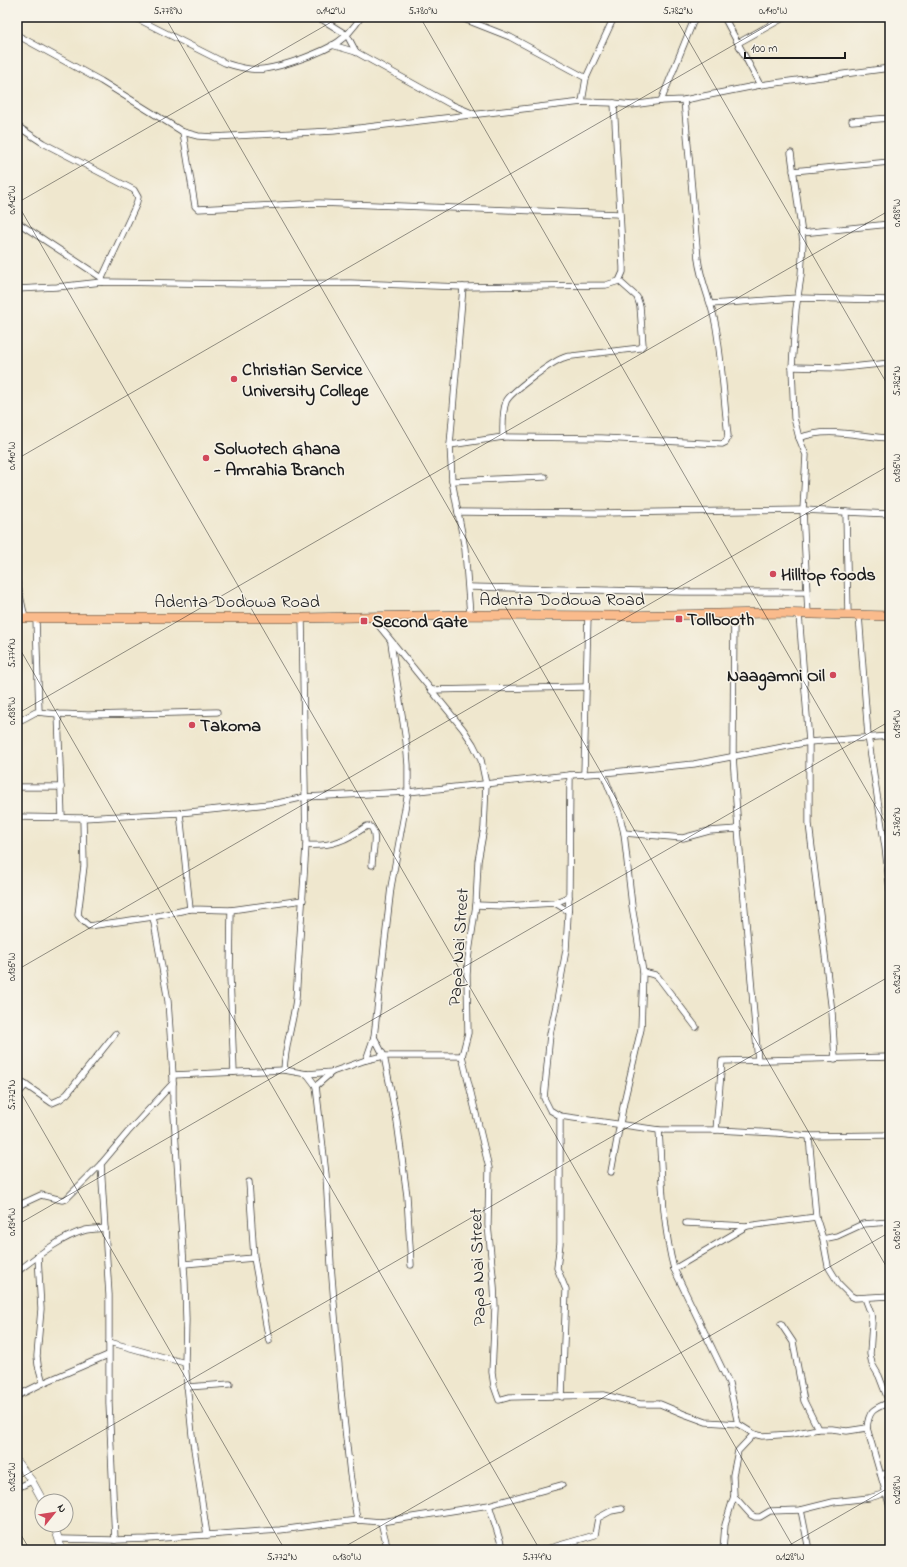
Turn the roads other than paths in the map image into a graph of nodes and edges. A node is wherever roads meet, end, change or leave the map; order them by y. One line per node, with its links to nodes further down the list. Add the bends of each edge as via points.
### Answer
1 (134, 17): 12 (street, via 225,63 241,68 262,69 276,66)
2 (315, 17): 10 (street)
3 (361, 17): 10 (street)
4 (459, 17): 15 (street, via 510,37)
5 (614, 17): 15 (street)
6 (695, 17): 18 (street)
7 (724, 17): 11 (street)
8 (785, 17): 11 (street)
9 (17, 35): 27 (street, via 102,81)
10 (347, 35): 12 (street); 13 (street)
11 (738, 43): 16 (street)
12 (332, 45): 13 (street)
13 (356, 52): 21 (street)
14 (890, 68): 16 (street)
15 (586, 78): 19 (street)
16 (760, 85): 17 (street)
17 (684, 100): 18 (street); 41 (street, via 698,259 703,284)
18 (661, 101): 20 (street, via 632,105)
19 (582, 102): 20 (street); 22 (street)
20 (614, 103): 31 (street)
21 (450, 104): 22 (street); 23 (street)
22 (476, 114): 23 (street)
23 (448, 118): 27 (street, via 334,131 212,137)
24 (890, 118): 25 (street)
25 (852, 121)
26 (17, 126): 35 (street, via 43,143 134,190 138,197)
27 (183, 132): 31 (street, via 195,206 198,210 319,203)
28 (791, 153): 30 (street)
29 (890, 162): 30 (street)
30 (793, 171): 34 (street)
31 (620, 214): 36 (street, via 623,272)
32 (17, 222): 35 (street)
33 (890, 224): 34 (street)
34 (802, 233): 39 (street, via 803,256)
35 (102, 280): 37 (street); 38 (street, via 57,287)
36 (619, 282): 37 (street, via 606,285); 44 (street, via 637,297 643,345 640,348 562,358 554,363 508,398)
37 (463, 287): 47 (street)
38 (17, 289)
39 (797, 298): 40 (street); 41 (street); 43 (street)
40 (890, 300)
41 (711, 304): 44 (street, via 716,327 728,436 726,442 722,444 602,438)
42 (890, 363): 43 (street, via 842,368)
43 (792, 368): 45 (street, via 794,418)
44 (502, 437): 47 (street)
45 (799, 438): 46 (street, via 809,434 835,432); 50 (street, via 806,455)
46 (890, 438)
47 (450, 444): 49 (street)
48 (545, 477): 49 (street)
49 (452, 480): 51 (street)
50 (803, 510): 51 (street); 52 (street); 56 (street)
51 (458, 512): 55 (street)
52 (846, 512): 53 (street); 61 (street)
53 (890, 514)
54 (17, 582): 65 (street)
55 (469, 587): 56 (street); 59 (street)
56 (808, 592): 58 (street)
57 (734, 614): 58 (main road, Adenta Dodowa Road); 60 (main road, Adenta Dodowa Road); 78 (street)
58 (804, 614): 61 (main road, Adenta Dodowa Road); 77 (street)
59 (470, 615): 60 (main road, Adenta Dodowa Road); 63 (main road, Adenta Dodowa Road)
60 (588, 615): 69 (street)
61 (848, 615): 62 (main road, Adenta Dodowa Road)
62 (859, 615): 64 (main road, Adenta Dodowa Road); 75 (street)
63 (371, 616): 67 (main road, Adenta Dodowa Road); 68 (street, Papa Nai Street)
64 (890, 616)
65 (21, 618): 66 (main road, Adenta Dodowa Road)
66 (36, 618): 67 (main road, Adenta Dodowa Road); 71 (street)
67 (302, 618): 86 (street)
68 (391, 640): 70 (street, Papa Nai Street); 85 (street, via 406,741)
69 (586, 687): 70 (street); 79 (street)
70 (431, 690): 82 (street, Papa Nai Street, via 473,744 481,760)
71 (39, 712): 73 (street); 74 (street)
72 (217, 712): 73 (street)
73 (58, 714): 84 (street)
74 (17, 720)
75 (868, 736): 76 (street); 77 (street); 94 (street)
76 (890, 736)
77 (809, 742): 78 (street); 112 (street, via 808,824 832,1012)
78 (733, 756): 80 (street, via 694,764); 91 (street)
79 (584, 774): 80 (street); 81 (street)
80 (603, 774): 92 (street, via 619,812)
81 (570, 775): 82 (street); 97 (street)
82 (486, 784): 85 (street); 100 (street, Papa Nai Street)
83 (17, 787): 84 (street)
84 (61, 787): 88 (street)
85 (408, 792): 86 (street); 108 (street, via 391,887)
86 (305, 797): 87 (street, via 278,803); 93 (street)
87 (180, 813): 90 (street); 101 (street)
88 (62, 817): 89 (street); 90 (street)
89 (17, 818)
90 (83, 818): 104 (street, via 84,866 78,915 89,926)
91 (738, 829): 92 (street, via 709,831 683,838); 114 (street)
92 (624, 833): 105 (street)
93 (306, 845): 95 (street, via 336,843 367,826 371,827 374,835); 98 (street)
94 (888, 847): 96 (street)
95 (372, 865)
96 (890, 890)
97 (569, 897): 99 (street); 103 (street)
98 (303, 900): 102 (street); 115 (street, via 294,1017 286,1047)
99 (555, 903): 100 (street); 103 (street)
100 (476, 905): 110 (street, Papa Nai Street, via 467,975 468,1033)
101 (190, 909): 102 (street); 104 (street)
102 (231, 910): 116 (street, via 230,977)
103 (568, 911): 125 (street, via 566,950 550,1034 544,1098 550,1110)
104 (153, 917): 119 (street, via 167,997)
105 (643, 972): 106 (street, via 658,977); 126 (street, via 640,1029)
106 (696, 1026)
107 (115, 1034): 122 (street, via 67,1094 59,1100 52,1103)
108 (374, 1037): 109 (street); 113 (street)
109 (384, 1056): 110 (street); 113 (street); 144 (street, via 397,1121 407,1196)
110 (462, 1056): 158 (street, Papa Nai Street, via 489,1168 488,1225 495,1308 492,1372 494,1386 499,1400 510,1397)
111 (890, 1057): 112 (street)
112 (835, 1059): 114 (street)
113 (366, 1060): 117 (street)
114 (758, 1061): 128 (street, via 721,1062)
115 (284, 1070): 116 (street); 118 (street)
116 (234, 1072): 119 (street)
117 (332, 1072): 118 (street); 123 (street)
118 (308, 1074): 123 (street)
119 (173, 1075): 121 (street)
120 (17, 1079): 122 (street)
121 (173, 1083): 131 (street); 143 (street)
122 (26, 1085): 124 (street)
123 (316, 1086): 177 (street, via 326,1175 341,1391)
124 (17, 1095)
125 (560, 1116): 126 (street); 158 (street, via 560,1243 556,1268 566,1290)
126 (620, 1124): 127 (street); 132 (street)
127 (659, 1130): 128 (street); 145 (street, via 667,1238)
128 (716, 1130): 130 (street)
129 (890, 1135): 130 (street)
130 (809, 1136): 135 (street)
131 (101, 1164): 134 (street, via 62,1200 41,1194); 139 (street)
132 (611, 1172)
133 (249, 1182): 142 (street)
134 (17, 1206)
135 (816, 1217): 138 (street); 140 (street)
136 (890, 1222): 140 (street, via 863,1224 837,1236)
137 (686, 1223): 138 (street)
138 (747, 1226): 145 (street)
139 (105, 1228): 141 (street, via 87,1230 75,1235); 151 (street)
140 (823, 1239): 148 (street, via 828,1266 833,1276 851,1296)
141 (38, 1256): 146 (street); 154 (street, via 41,1308 37,1356)
142 (254, 1258): 143 (street); 150 (street)
143 (184, 1264): 153 (street)
144 (412, 1265)
145 (674, 1269): 160 (street, via 729,1383)
146 (17, 1272)
147 (890, 1296): 148 (street)
148 (865, 1298): 159 (street, via 872,1318 872,1364)
149 (781, 1324): 162 (street, via 793,1342 804,1401)
150 (269, 1341)
151 (109, 1342): 152 (street); 153 (street)
152 (108, 1355): 154 (street); 182 (street)
153 (185, 1363): 156 (street)
154 (43, 1383): 157 (street)
155 (230, 1384): 156 (street)
156 (187, 1387): 180 (street)
157 (17, 1396)
158 (562, 1397): 160 (street, via 604,1395 640,1404 660,1404 706,1422)
159 (889, 1402): 161 (street, via 873,1409 868,1417)
160 (738, 1424): 163 (street)
161 (867, 1428): 162 (street, via 847,1431); 166 (street)
162 (818, 1429): 163 (street, via 770,1436)
163 (754, 1434): 172 (street, via 738,1451 733,1475)
164 (17, 1462): 167 (street)
165 (890, 1472): 166 (street)
166 (881, 1475): 171 (street)
167 (32, 1481): 169 (street); 170 (street)
168 (562, 1485): 173 (street)
169 (17, 1488)
170 (39, 1493)
171 (886, 1493): 174 (street); 176 (street)
172 (734, 1496): 176 (street, via 755,1517 770,1511); 187 (street, via 725,1525)
173 (489, 1505): 178 (street); 185 (street)
174 (890, 1507)
175 (622, 1509): 186 (street, via 598,1518 594,1535)
176 (801, 1510): 188 (street)
177 (357, 1520): 178 (street); 180 (street, via 280,1530)
178 (381, 1522): 184 (street)
179 (57, 1533): 181 (street)
180 (207, 1534): 182 (street)
181 (59, 1539): 182 (street); 183 (street)
182 (115, 1540)
183 (62, 1550)
184 (388, 1550)
185 (503, 1550)
186 (544, 1550)
187 (723, 1550)
188 (809, 1550)

